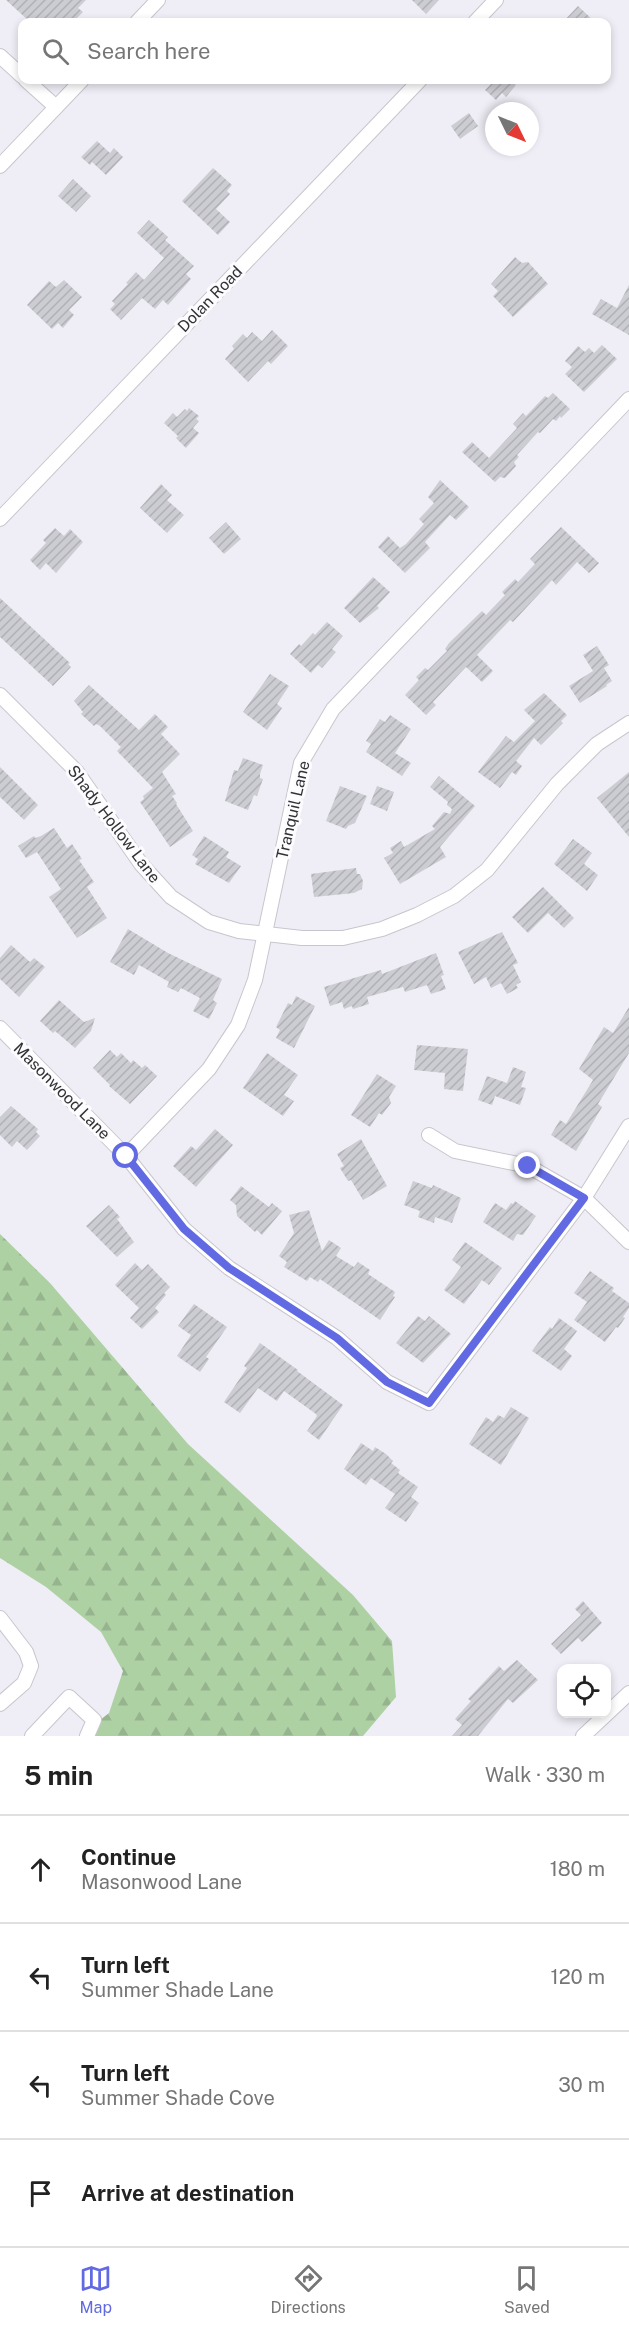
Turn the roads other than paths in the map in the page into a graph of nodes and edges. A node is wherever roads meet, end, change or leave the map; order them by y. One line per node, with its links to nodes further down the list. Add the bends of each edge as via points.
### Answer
1 (158, 0): 3 (street)
2 (496, 0): 4 (street)
3 (140, 18)
4 (479, 18)
5 (0, 56): 6 (street)
6 (18, 72)
7 (31, 84): 10 (street)
8 (78, 84): 10 (street)
9 (416, 84): 13 (street, Dolan Road)
10 (56, 107): 11 (street)
11 (0, 166)
12 (629, 399): 16 (street, Tranquil Lane, via 333,709 301,763)
13 (0, 519)
14 (0, 695): 16 (street, Shady Hollow Lane, via 77,772 141,864 171,897 209,922)
15 (629, 723): 16 (street, Shady Hollow Lane, via 597,744 557,784 487,870 454,896 417,915 343,938)
16 (266, 934): 20 (street, Tranquil Lane, via 255,980 238,1025 209,1069)
17 (0, 1028): 20 (street, Masonwood Lane)
18 (629, 1126): 21 (street)
19 (429, 1135): 21 (street, via 455,1151 528,1166)
20 (126, 1156): 21 (street, Masonwood Lane, via 184,1229 229,1268 337,1338 387,1382 429,1403)
21 (584, 1198): 22 (street)
22 (629, 1242)
23 (0, 1618): 25 (street, via 26,1652 31,1666 24,1683)
24 (629, 1693): 28 (street)
25 (0, 1704)
26 (32, 1736): 27 (street, via 69,1698 94,1720)
27 (87, 1736)
28 (583, 1736)

